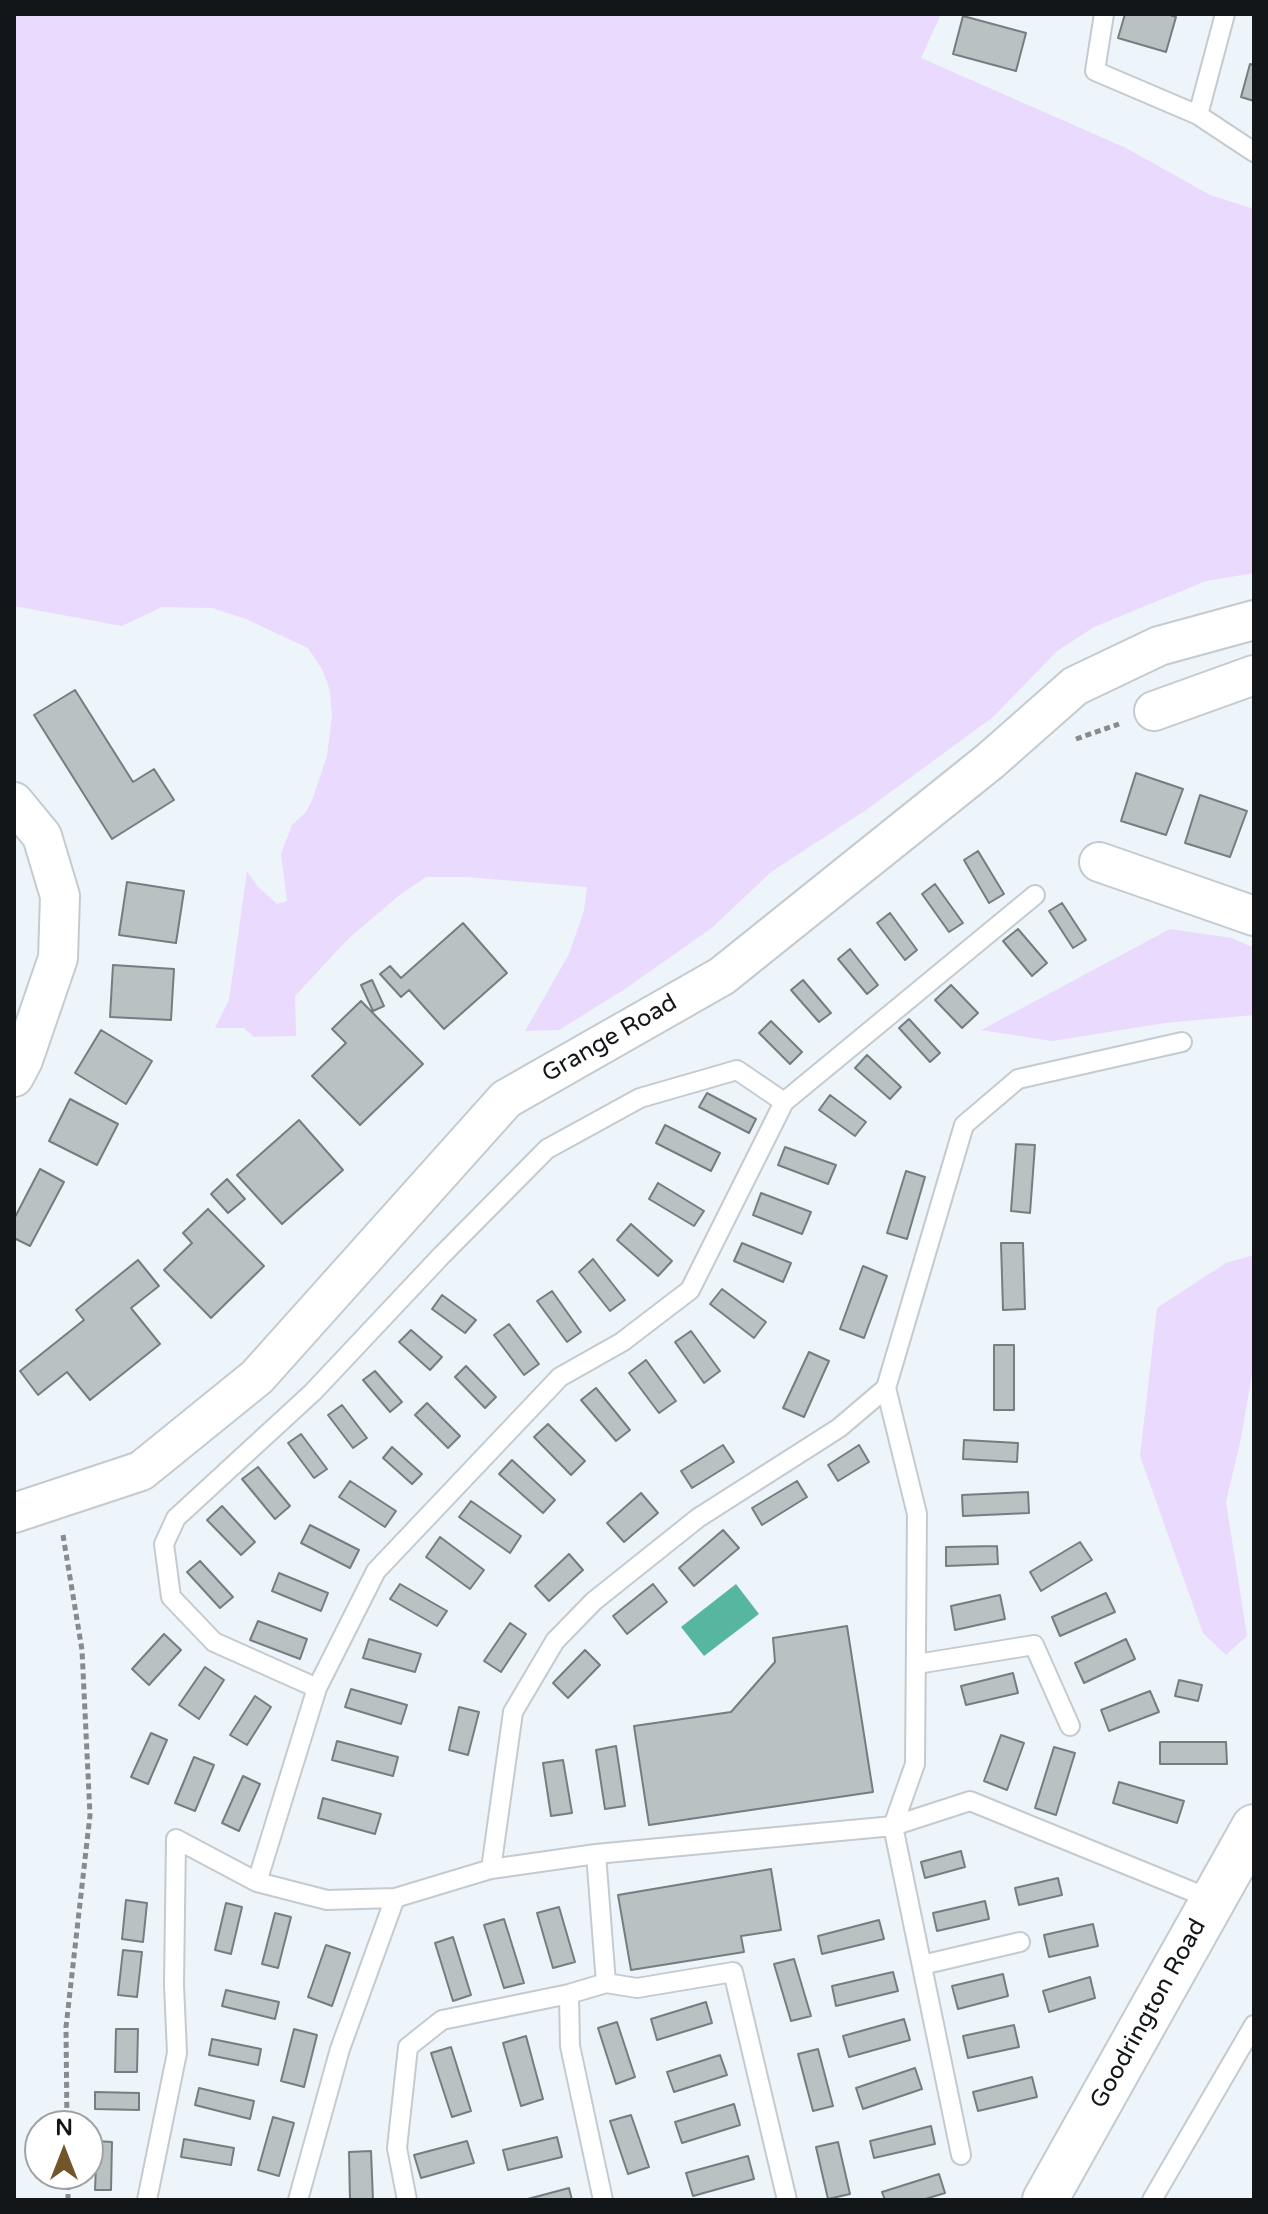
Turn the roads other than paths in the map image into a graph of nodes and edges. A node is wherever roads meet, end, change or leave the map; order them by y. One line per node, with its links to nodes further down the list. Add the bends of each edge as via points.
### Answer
1 (1104, 14): 3 (lane, via 1095,71)
2 (1225, 14): 3 (lane)
3 (1198, 115): 4 (lane)
4 (1254, 152)
5 (1254, 620): 16 (street, Grange Road, via 1159,646 1075,686 722,976 506,1099 257,1377 141,1471)
6 (1254, 675): 7 (street)
7 (1154, 711)
8 (14, 802): 13 (street, via 42,836 60,896 58,958)
9 (1099, 862): 11 (street)
10 (1035, 895): 14 (lane)
11 (1254, 916)
12 (1182, 1042): 15 (lane, via 1018,1079 964,1125)
13 (14, 1077)
14 (784, 1102): 18 (lane, via 690,1290 622,1342 560,1377 483,1456 376,1571); 18 (lane, via 737,1070 640,1098 547,1149 313,1392 176,1518 164,1544 171,1597 214,1642)
15 (886, 1388): 17 (lane, via 917,1514); 23 (lane, via 839,1428 698,1518 594,1601 555,1641 513,1712)
16 (14, 1513)
17 (917, 1664): 19 (lane, via 1034,1645); 20 (lane, via 915,1764)
18 (317, 1688): 24 (lane)
19 (1070, 1726)
20 (893, 1826): 22 (lane); 26 (lane, via 970,1801); 28 (lane)
21 (1254, 1827): 26 (street, Goodrington Road)
22 (596, 1854): 23 (lane); 29 (lane)
23 (491, 1869): 25 (lane)
24 (257, 1882): 25 (lane, via 327,1900); 33 (lane, via 176,1839 177,2053)
25 (395, 1898): 34 (lane, via 340,2049)
26 (1213, 1900): 38 (street, Goodrington Road)
27 (1020, 1942): 28 (lane)
28 (922, 1965): 32 (lane)
29 (606, 1983): 30 (lane); 37 (lane, via 637,1988 733,1972)
30 (569, 1994): 35 (lane, via 442,2020 408,2047 397,2148); 36 (lane, via 570,2046)
31 (1254, 2025): 39 (lane)
32 (961, 2155)
33 (147, 2200)
34 (298, 2200)
35 (407, 2200)
36 (603, 2200)
37 (787, 2200)
38 (1045, 2200)
39 (1152, 2200)

